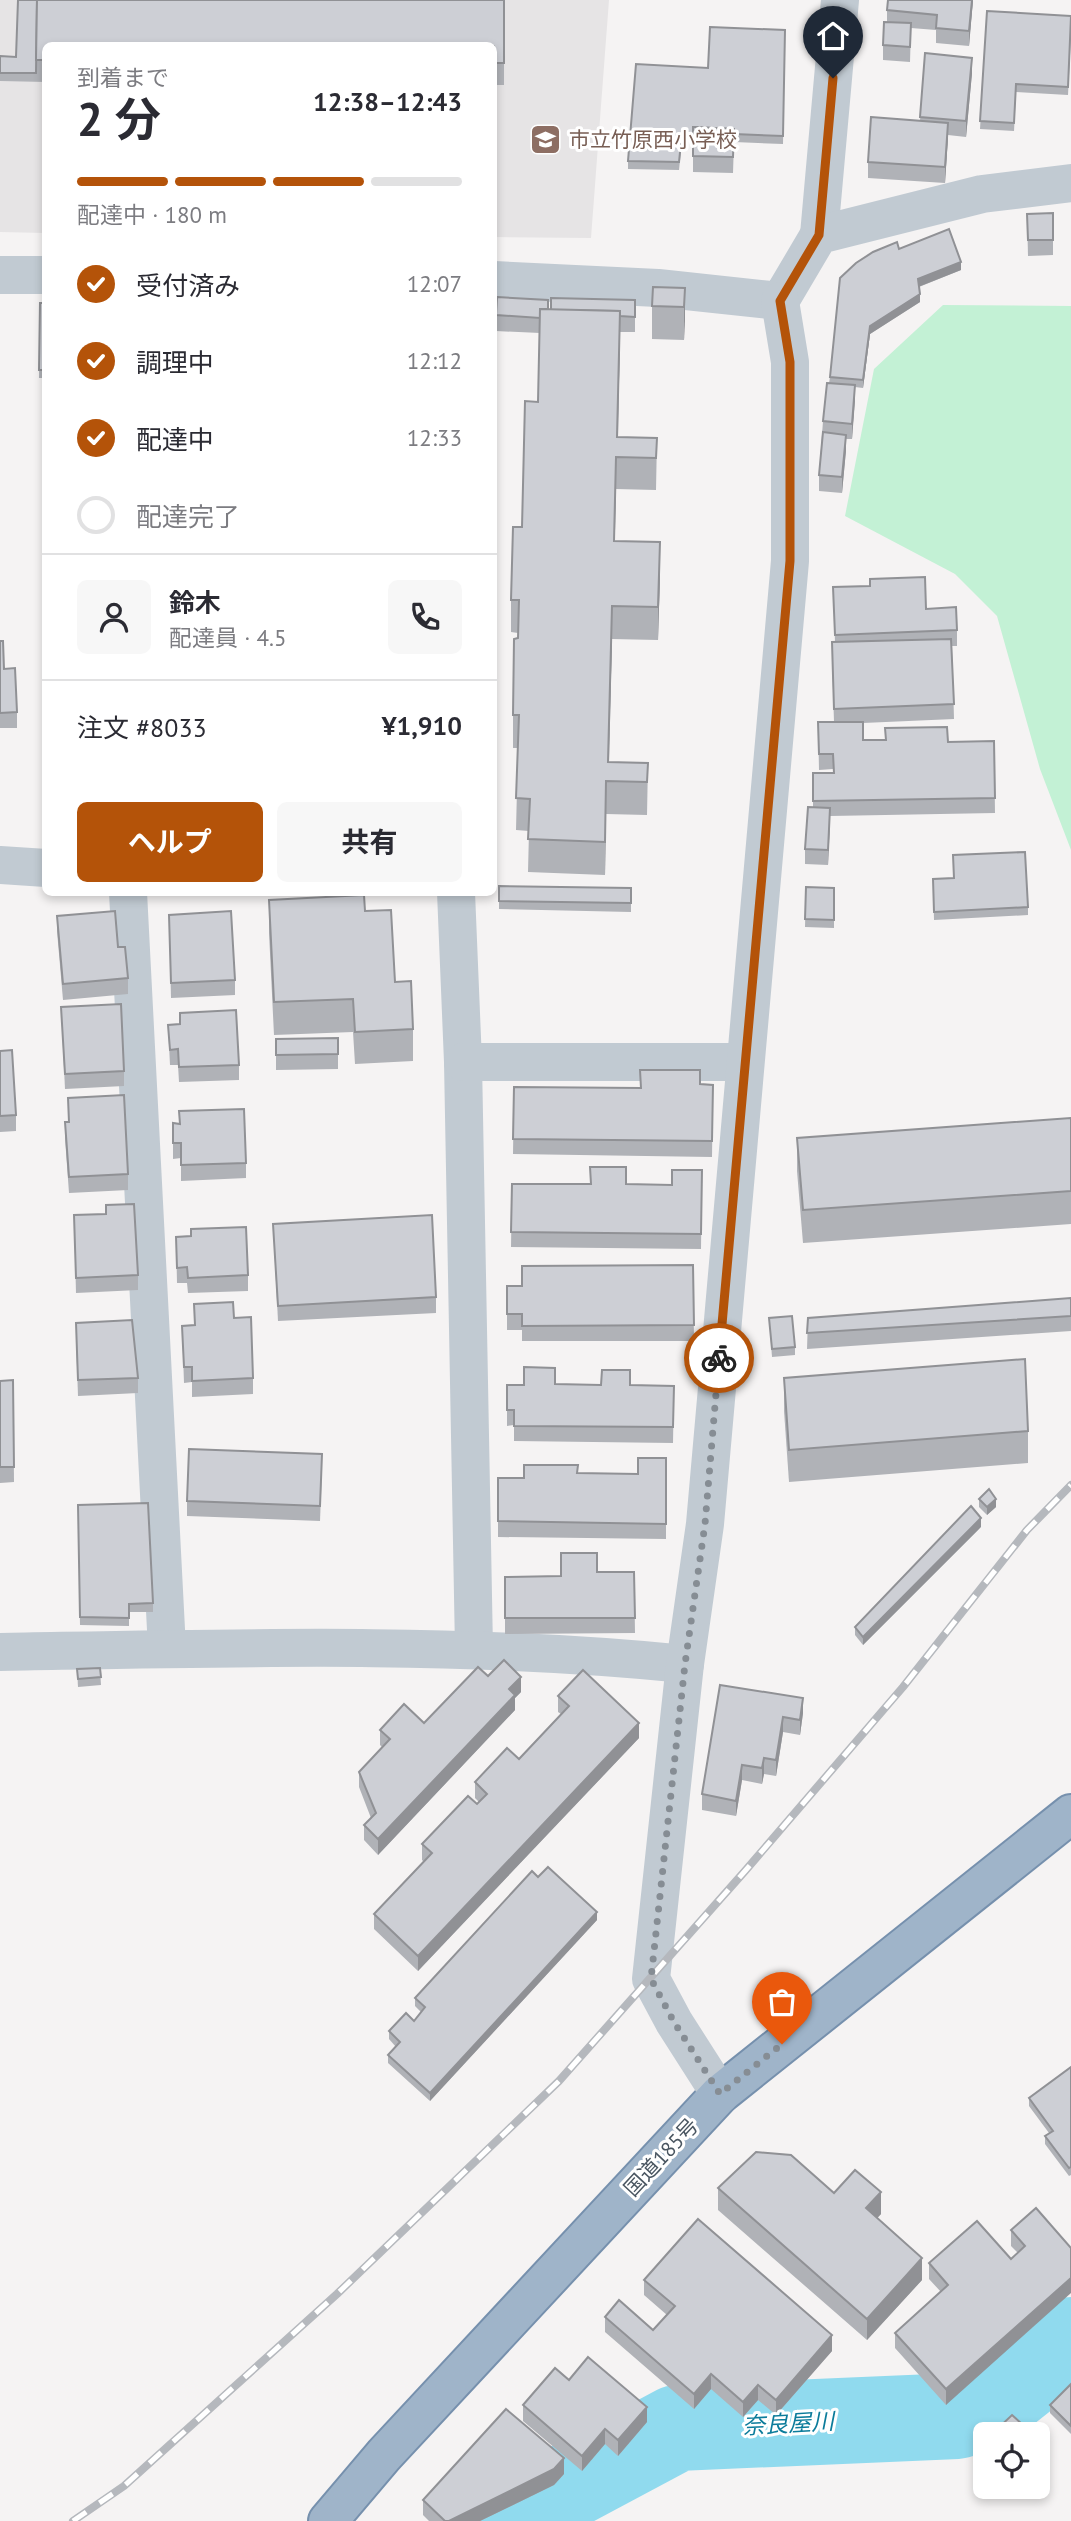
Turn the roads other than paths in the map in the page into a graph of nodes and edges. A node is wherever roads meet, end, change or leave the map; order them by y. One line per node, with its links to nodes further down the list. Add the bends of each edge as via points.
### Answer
1 (840, 0): 3 (street)
2 (1071, 183): 3 (street, via 982,194)
3 (819, 235): 7 (street)
4 (0, 275): 5 (street)
5 (42, 275)
6 (497, 280): 7 (street, via 658,288)
7 (780, 301): 13 (street, via 790,362 790,561)
8 (0, 866): 9 (street)
9 (42, 868)
10 (128, 896): 14 (street)
11 (456, 896): 12 (street)
12 (463, 1062): 13 (street); 15 (street)
13 (744, 1062): 17 (street, via 705,1524)
14 (167, 1649): 15 (street); 16 (street)
15 (474, 1649): 17 (street)
16 (0, 1652)
17 (685, 1664): 19 (street, via 651,1979)
18 (1071, 1814): 19 (highway, 国道185号)
19 (720, 2094): 20 (highway, 国道185号)
20 (328, 2521)

